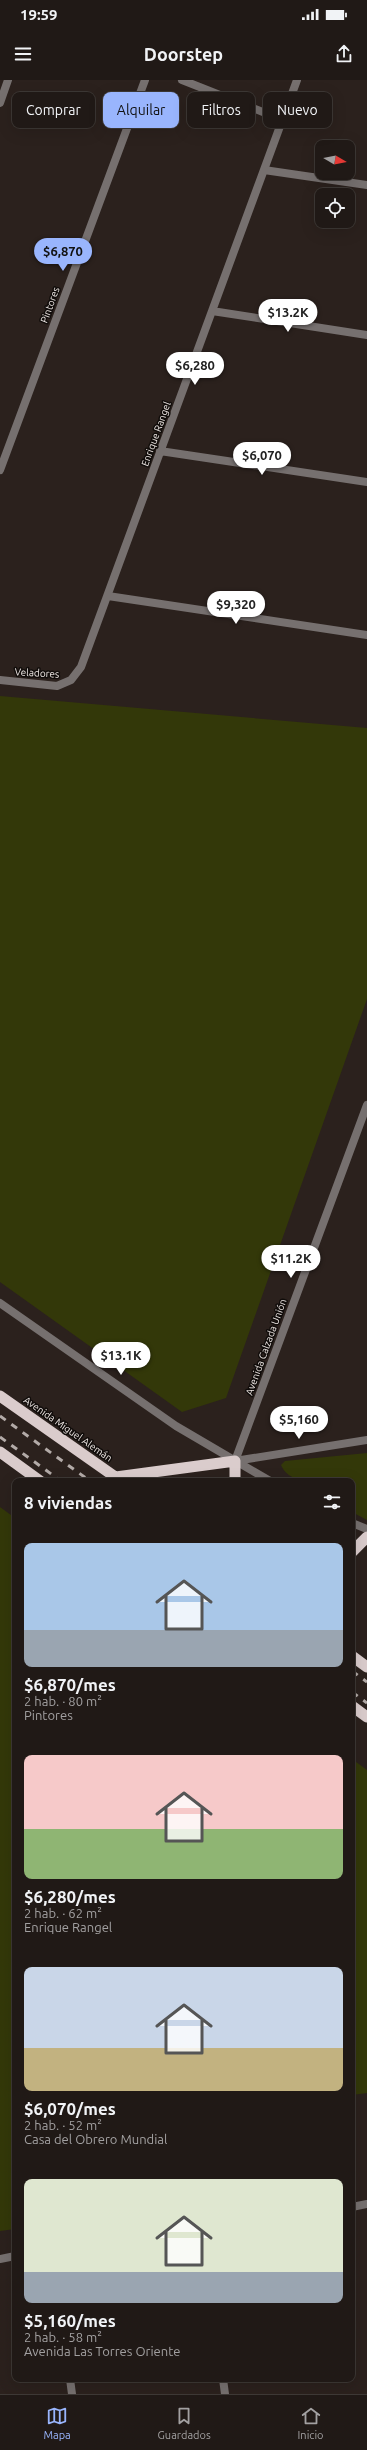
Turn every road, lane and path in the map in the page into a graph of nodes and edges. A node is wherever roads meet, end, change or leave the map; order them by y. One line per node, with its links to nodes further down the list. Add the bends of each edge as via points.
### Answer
1 (8, 80): 6 (street)
2 (145, 80): 14 (street, Pintores)
3 (182, 80): 7 (street)
4 (298, 80): 5 (street, Enrique Rangel)
5 (294, 92)
6 (0, 103)
7 (263, 112)
8 (280, 128): 9 (street, Enrique Rangel)
9 (264, 170): 10 (street); 11 (street, Enrique Rangel)
10 (367, 185)
11 (212, 311): 12 (street); 13 (street, Enrique Rangel)
12 (367, 335)
13 (160, 451): 15 (street); 16 (street, Enrique Rangel)
14 (0, 470)
15 (367, 482)
16 (108, 596): 17 (street); 19 (street, Enrique Rangel, via 81,667)
17 (367, 635)
18 (0, 680): 19 (street, Veladores, via 57,686)
19 (71, 680)
20 (367, 1105): 25 (street, Avenida Calzada Unión)
21 (0, 1303): 25 (street, via 176,1426)
22 (0, 1396): 27 (highway, Avenida Miguel Alemán)
23 (367, 1440): 25 (street)
24 (0, 1452): 26 (highway)
25 (235, 1461): 28 (highway); 29 (highway); 30 (street)
26 (36, 1478)
27 (118, 1478)
28 (125, 1478)
29 (235, 1478)
30 (265, 1478)
31 (355, 1524): 32 (street)
32 (367, 1529)
33 (367, 1537): 34 (highway)
34 (355, 1549)
35 (355, 1658): 36 (highway)
36 (367, 1667)
37 (355, 1708): 38 (highway)
38 (367, 1717)
39 (367, 2204): 40 (street)
40 (355, 2206)
41 (12, 2257): 42 (street)
42 (0, 2259)
43 (70, 2382): 45 (street)
44 (223, 2382): 46 (street)
45 (72, 2394)
46 (225, 2394)

